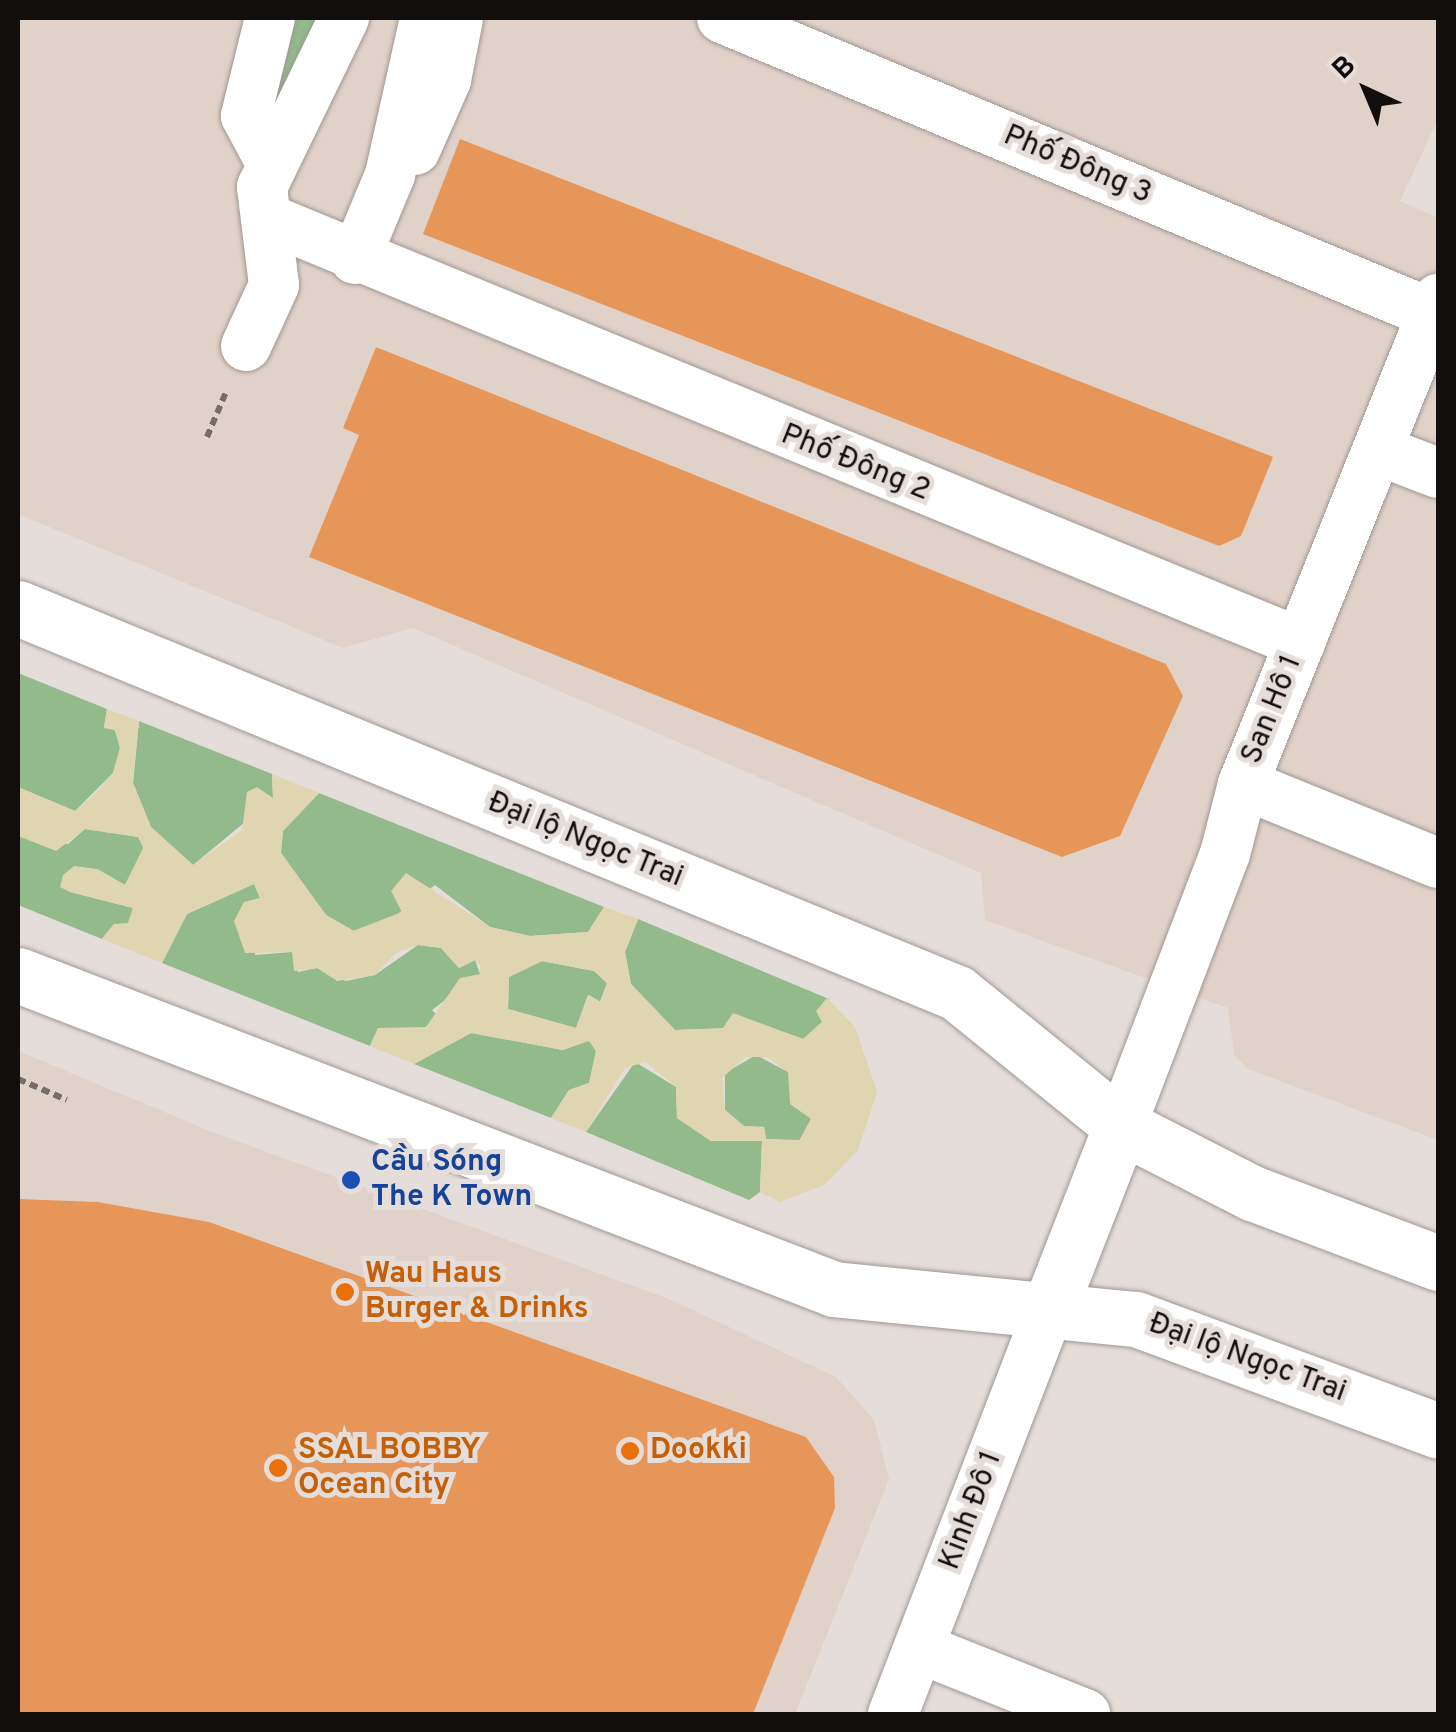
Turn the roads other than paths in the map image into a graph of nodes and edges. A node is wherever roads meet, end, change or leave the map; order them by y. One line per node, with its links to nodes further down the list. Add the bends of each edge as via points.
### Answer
1 (270, 18): 6 (street, via 246,116)
2 (344, 18): 6 (street)
3 (424, 18): 7 (street)
4 (458, 18): 7 (street, via 446,80 421,144)
5 (722, 18): 10 (street, Phố Đông 3)
6 (272, 165): 8 (street, via 262,186)
7 (390, 175): 9 (street)
8 (266, 218): 9 (street, Phố Đông 2); 11 (street, via 274,284)
9 (356, 259): 15 (street, Phố Đông 2)
10 (1435, 306): 12 (street, San Hô 1)
11 (246, 346)
12 (1378, 450): 13 (street); 15 (street, San Hô 1)
13 (1438, 473)
14 (18, 608): 19 (main road, Đại lộ Ngọc Trai, via 956,992)
15 (1300, 644): 16 (street, San Hô 1)
16 (1243, 784): 17 (street); 19 (street, San Hô 1, via 1225,854)
17 (1438, 863)
18 (18, 975): 21 (main road, Đại lộ Ngọc Trai, via 834,1289)
19 (1121, 1126): 20 (main road, Đại lộ Ngọc Trai, via 1252,1193); 21 (main road)
20 (1438, 1263)
21 (1050, 1307): 22 (main road, Đại lộ Ngọc Trai, via 1196,1335); 23 (street, Kinh Đô 1)
22 (1438, 1431)
23 (919, 1648): 24 (street, Kinh Đô 1); 25 (street)
24 (894, 1714)
25 (1085, 1714)

